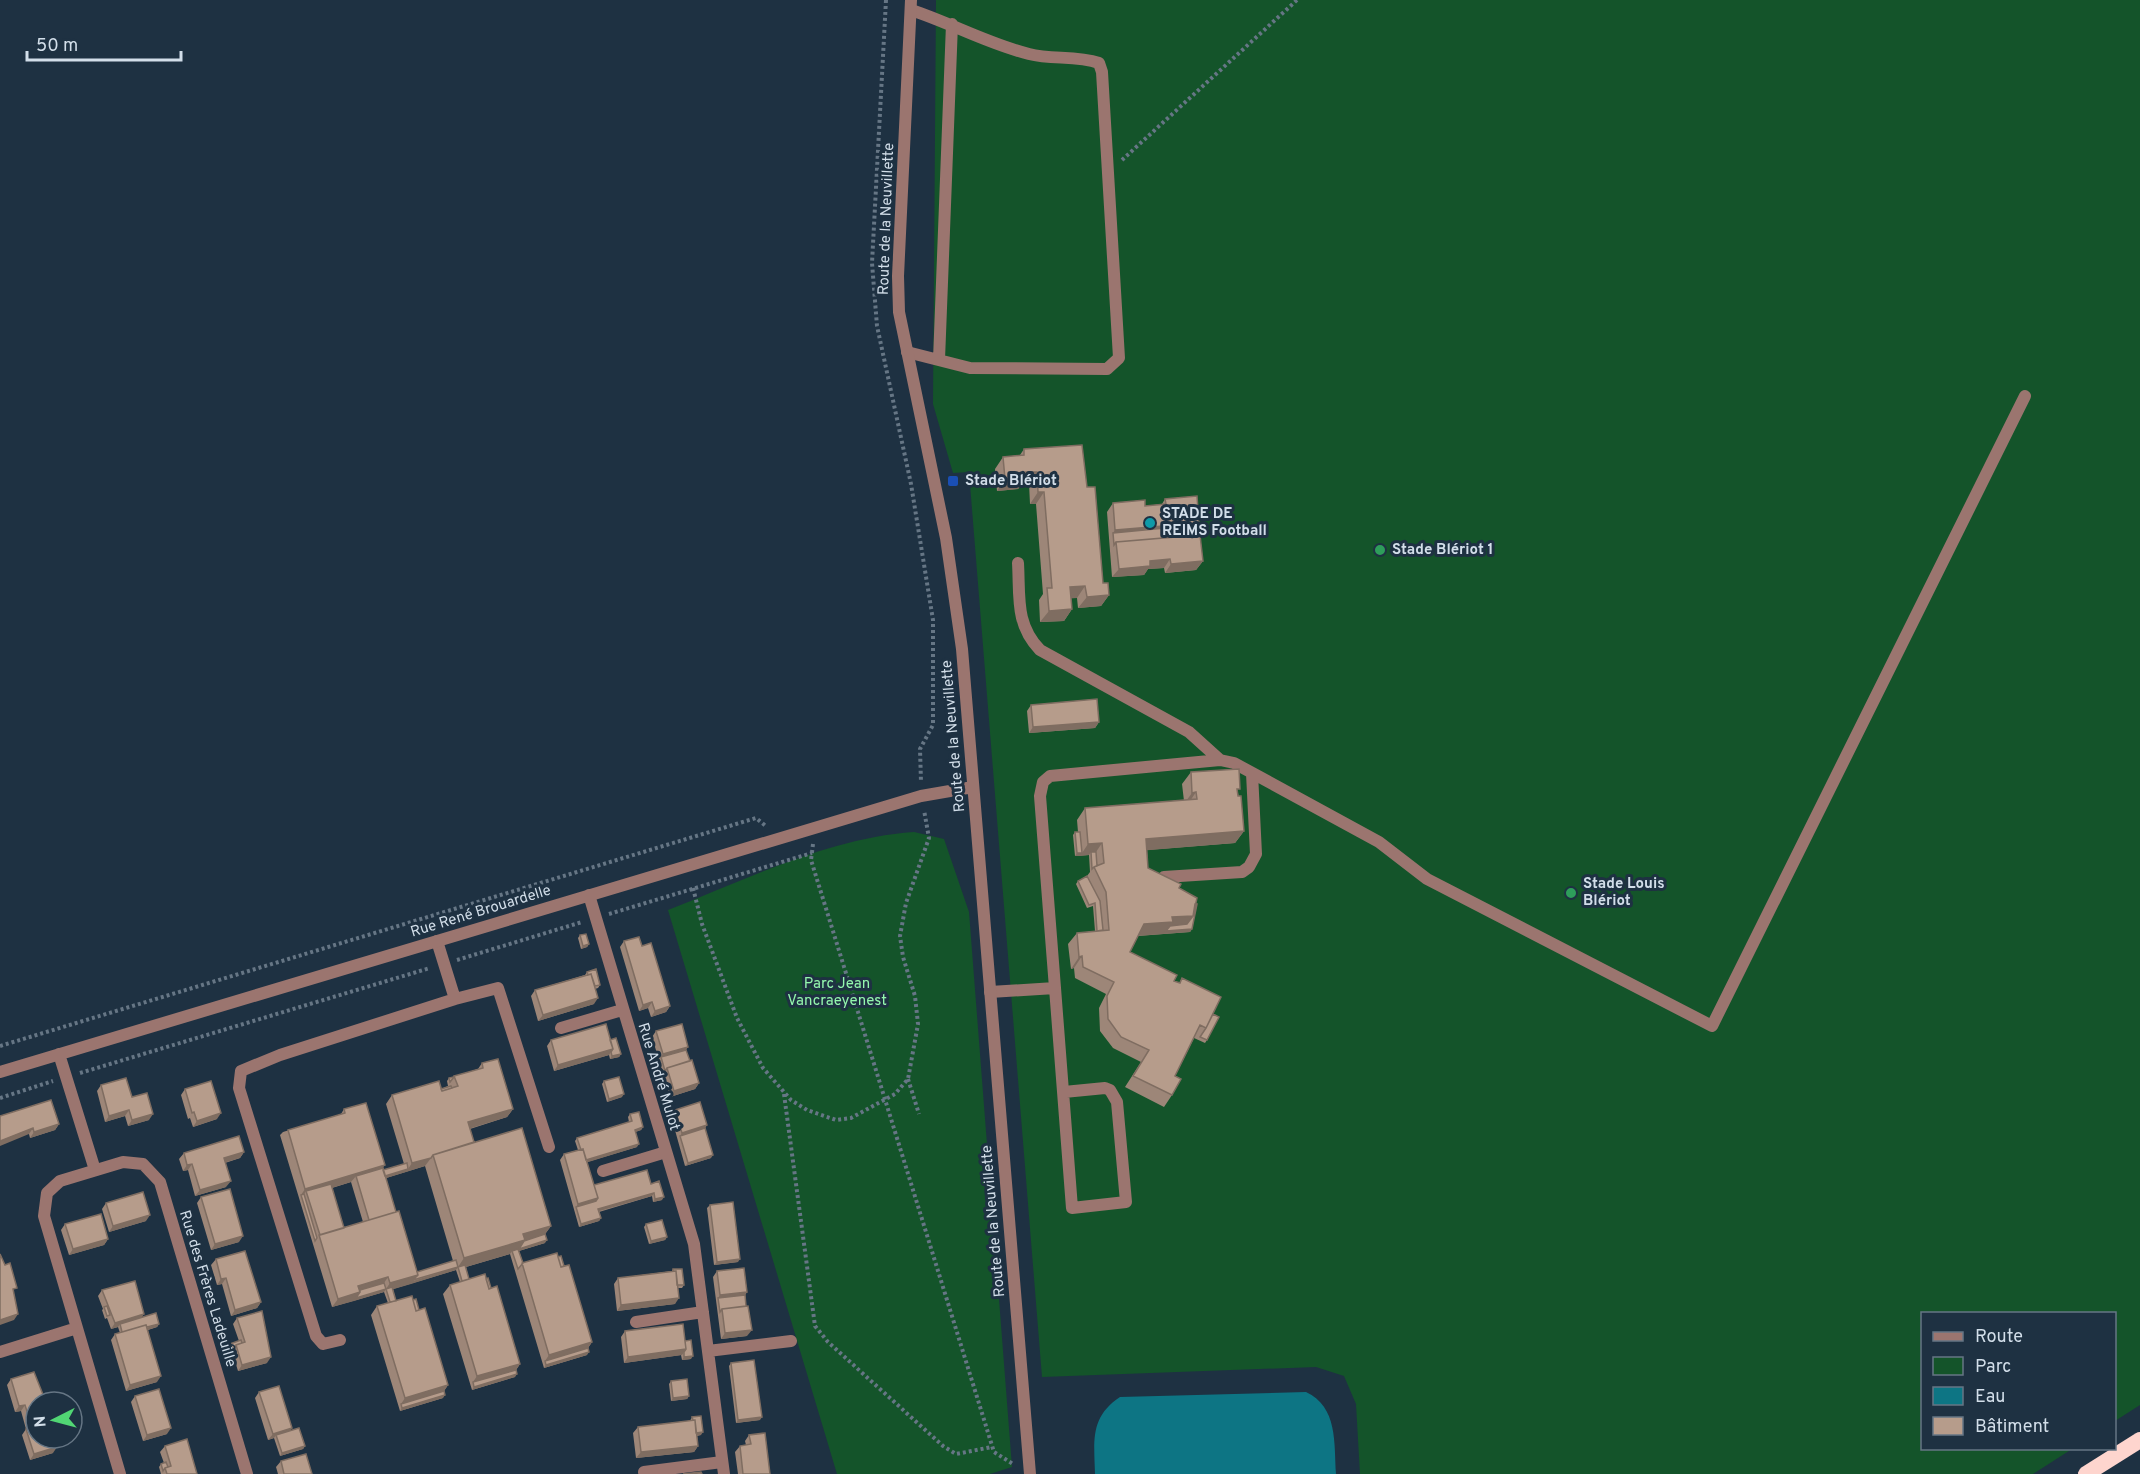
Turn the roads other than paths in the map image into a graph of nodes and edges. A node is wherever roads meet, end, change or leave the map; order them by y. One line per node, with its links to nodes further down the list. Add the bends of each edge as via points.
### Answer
1 (911, 5): 2 (street); 3 (street, Route de la Neuvillette, via 898,276 899,312)
2 (952, 24): 4 (street); 4 (street, via 997,45 1032,55 1099,63 1119,358 1114,365 1098,370 970,368)
3 (907, 352): 4 (street); 9 (street, Route de la Neuvillette, via 946,538 962,649)
4 (939, 360)
5 (2025, 396): 8 (street, via 1712,1026 1427,879 1379,842)
6 (1018, 562): 7 (street, via 1021,617 1027,637 1040,650 1189,732)
7 (1220, 760): 8 (street); 13 (street, via 1050,776 1043,782 1040,796)
8 (1252, 772): 10 (street, via 1256,854 1249,867 1242,872)
9 (973, 787): 11 (street, Rue René Brouardelle, via 921,796); 14 (street, Route de la Neuvillette)
10 (1164, 877)
11 (589, 896): 12 (street, Rue René Brouardelle); 16 (street, Rue André Mulot)
12 (437, 941): 15 (street); 18 (street, Rue René Brouardelle)
13 (1055, 988): 14 (street); 20 (street)
14 (990, 992): 34 (street, Route de la Neuvillette)
15 (455, 999): 21 (street, via 498,988); 28 (street, via 241,1071 239,1088 316,1336 323,1344)
16 (622, 1010): 17 (street, Rue André Mulot); 22 (street, Rue André Mulot)
17 (561, 1028)
18 (59, 1054): 19 (street, Rue René Brouardelle); 23 (street)
19 (0, 1072)
20 (1064, 1092): 20 (street, via 1072,1208 1126,1202 1117,1102 1105,1088)
21 (549, 1147)
22 (666, 1152): 24 (street, Rue André Mulot); 25 (street, Rue André Mulot, via 694,1244)
23 (95, 1170): 27 (street, Rue des Frères Ladeuille, via 60,1181 47,1193 44,1204 44,1216); 37 (street, Rue des Frères Ladeuille, via 123,1162 143,1164 160,1182)
24 (603, 1171)
25 (703, 1312): 26 (street); 31 (street, Rue André Mulot)
26 (636, 1322)
27 (77, 1328): 30 (street); 36 (street, Rue des Frères Ladeuille)
28 (340, 1340)
29 (791, 1341): 31 (street)
30 (0, 1352)
31 (708, 1352): 33 (street, Rue André Mulot)
32 (2140, 1440): 38 (highway)
33 (723, 1468): 35 (street, Rue André Mulot)
34 (1025, 1471)
35 (644, 1472)
36 (120, 1474)
37 (247, 1474)
38 (2086, 1474)

